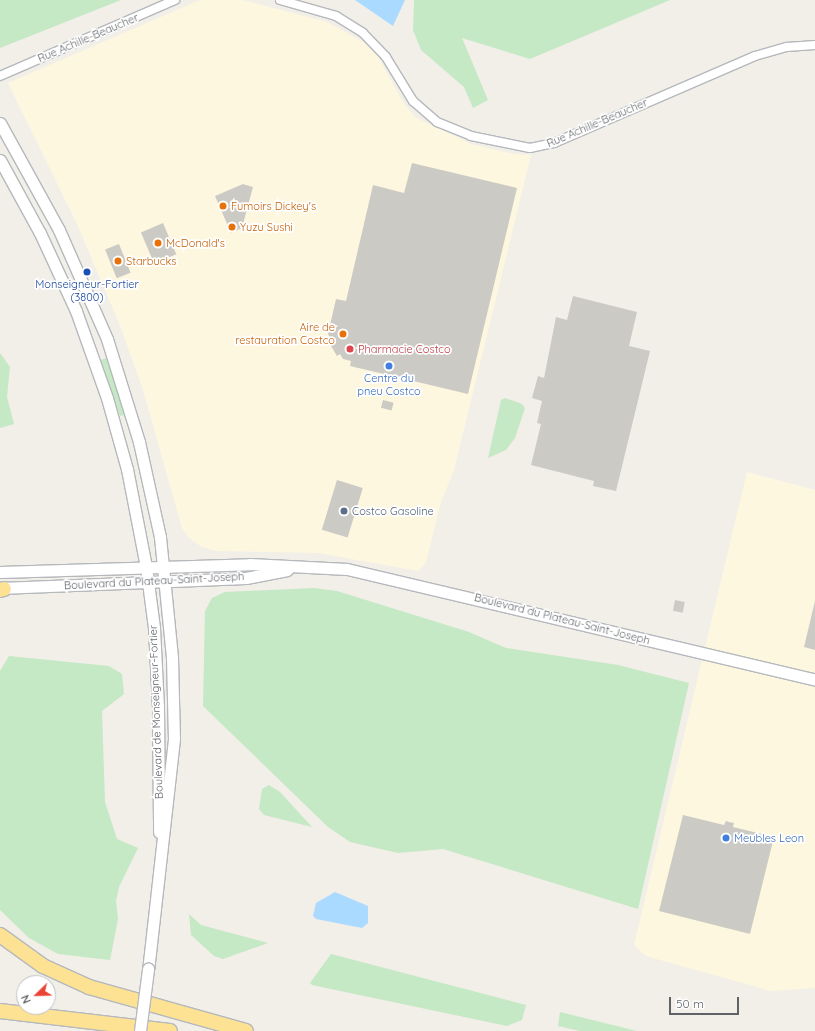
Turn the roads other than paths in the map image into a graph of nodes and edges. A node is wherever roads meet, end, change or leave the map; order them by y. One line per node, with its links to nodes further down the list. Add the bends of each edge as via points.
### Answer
1 (176, 0): 4 (street, Rue Achille-Beaucher)
2 (280, 0): 3 (street, Rue Achille-Beaucher, via 336,16 363,33 386,57 413,101 437,122 460,133 526,147 554,143 755,56 787,47)
3 (815, 45)
4 (0, 76)
5 (0, 123): 8 (main road, Boulevard de Monseigneur-Fortier, via 59,230 106,339 141,450)
6 (0, 160): 7 (main road, Boulevard de Monseigneur-Fortier, via 45,243 90,349 127,469)
7 (146, 567): 8 (main road, Boulevard du Plateau-Saint-Joseph); 10 (main road, Boulevard du Plateau-Saint-Joseph); 12 (main road, Boulevard de Monseigneur-Fortier)
8 (164, 567): 9 (main road, Boulevard du Plateau-Saint-Joseph, via 250,564); 11 (main road, Boulevard de Monseigneur-Fortier)
9 (307, 567): 11 (main road, Boulevard du Plateau-Saint-Joseph, via 246,578); 14 (main road, Boulevard du Plateau-Saint-Joseph, via 374,574)
10 (0, 572)
11 (165, 581): 12 (main road, Boulevard du Plateau-Saint-Joseph); 15 (main road, Boulevard de Monseigneur-Fortier, via 173,680 174,748)
12 (149, 582): 13 (main road, Boulevard du Plateau-Saint-Joseph); 15 (main road, Boulevard de Monseigneur-Fortier, via 158,707)
13 (1, 589)
14 (815, 680)
15 (157, 884): 18 (main road, Boulevard de Monseigneur-Fortier, bridge)
16 (0, 935): 20 (highway, via 33,960 84,985)
17 (0, 1011): 19 (highway)
18 (140, 1031)
19 (170, 1031)
20 (246, 1031)

